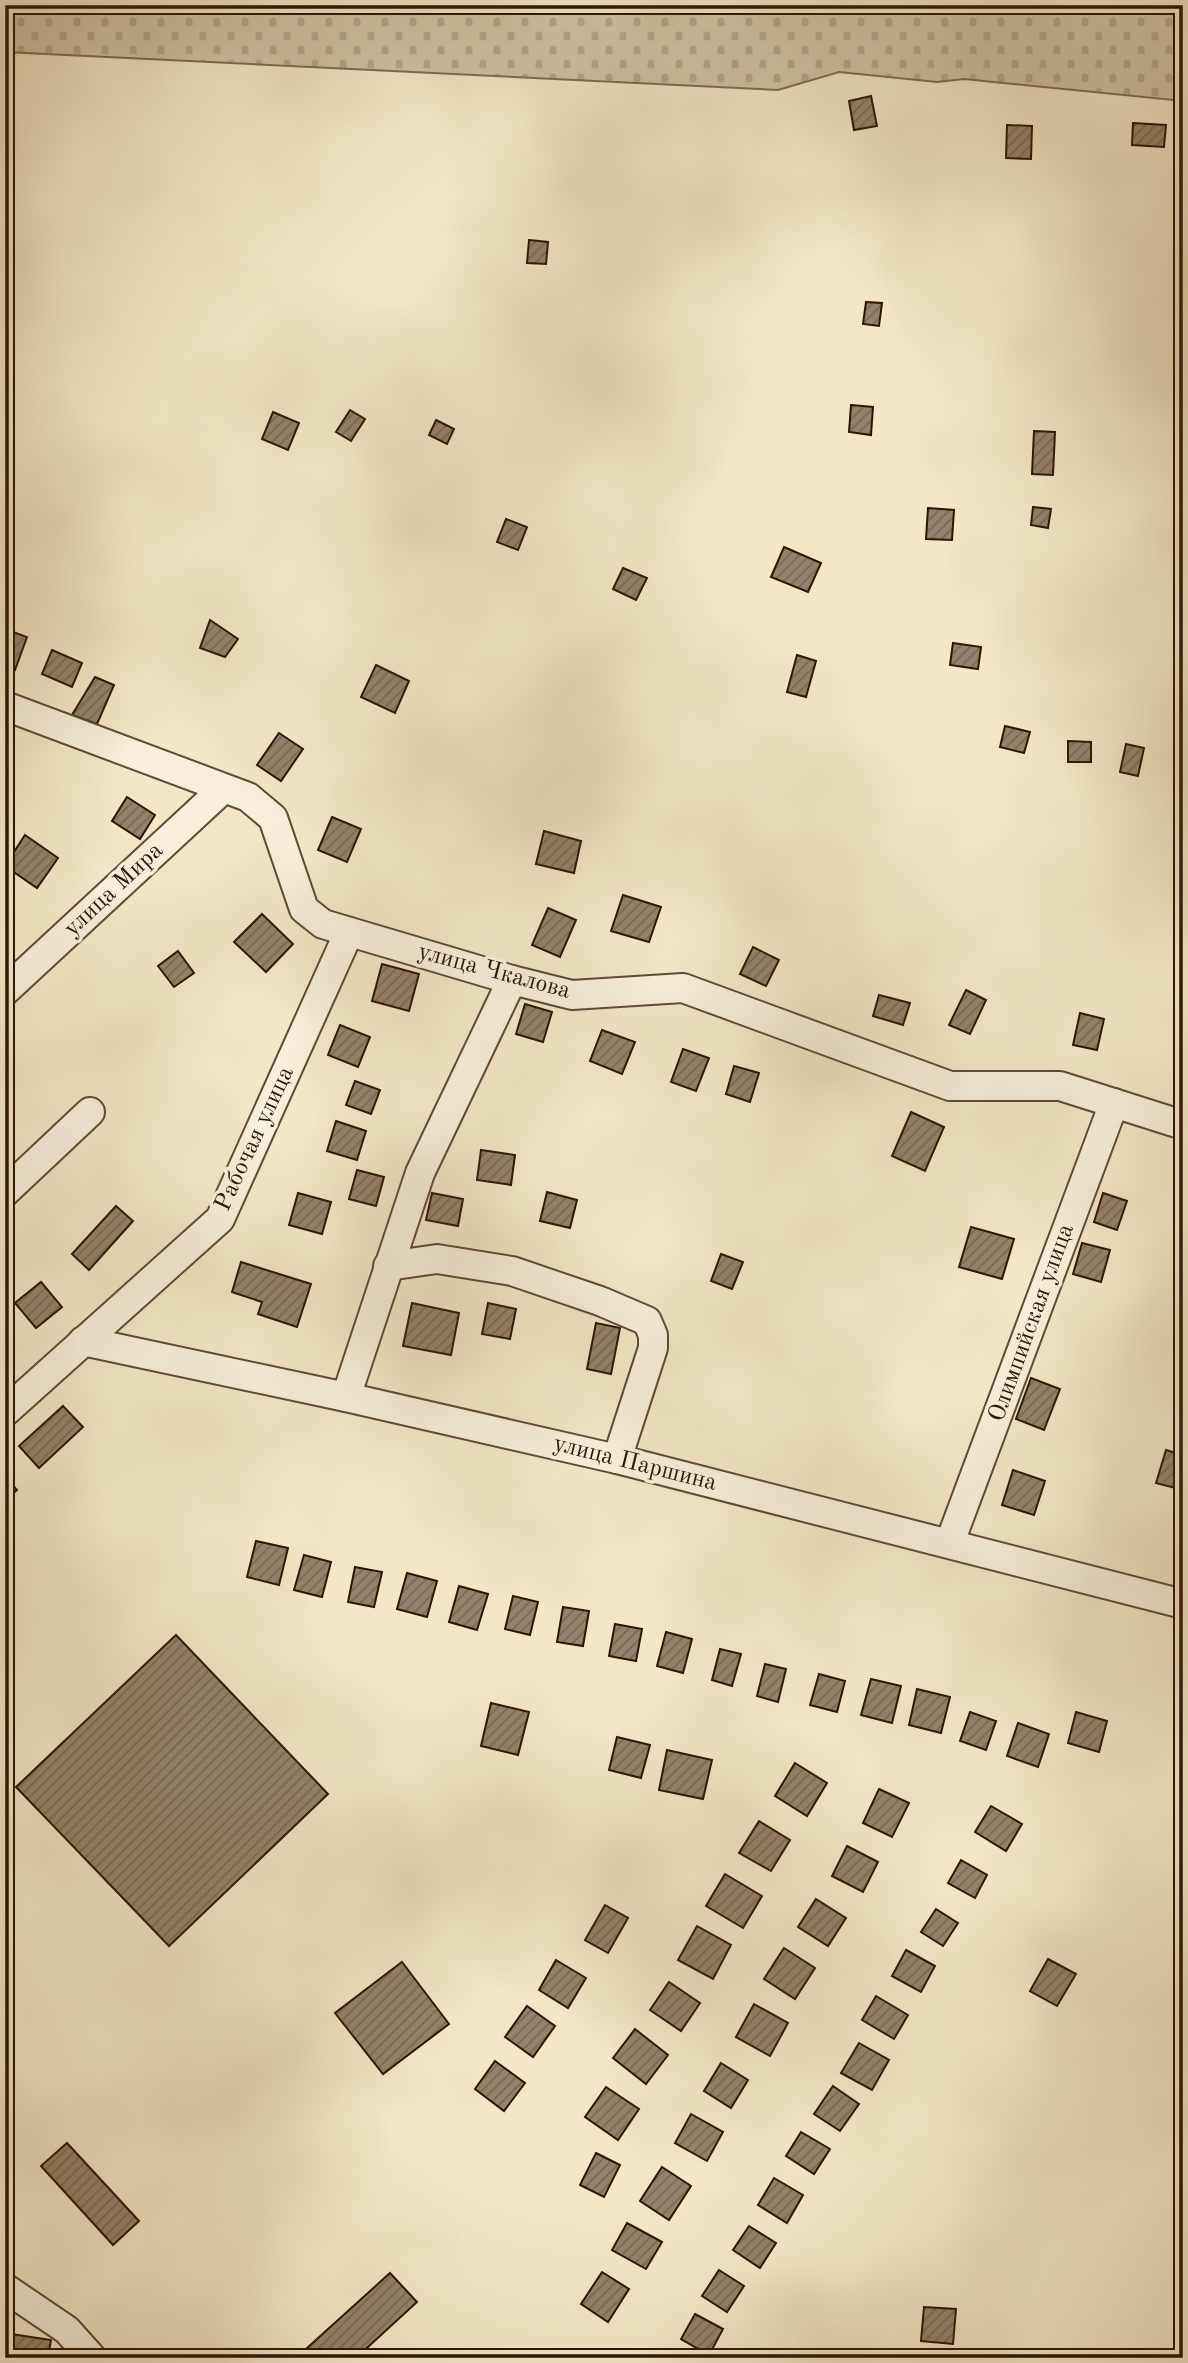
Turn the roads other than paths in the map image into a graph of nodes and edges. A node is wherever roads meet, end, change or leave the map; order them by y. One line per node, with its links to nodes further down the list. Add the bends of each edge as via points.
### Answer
1 (5, 706): 2 (street, улица Чкалова)
2 (223, 789): 3 (street, улица Чкалова, via 248,797 273,818 304,909 323,924); 5 (street, улица Мира)
3 (349, 932): 4 (street, улица Чкалова); 11 (street, Рабочая улица, via 220,1219)
4 (512, 981): 6 (street, улица Чкалова, via 572,995 683,988 950,1086 1060,1086); 10 (street, via 420,1173)
5 (5, 991)
6 (1114, 1103): 8 (street, улица Чкалова); 16 (street, Олимпийская улица)
7 (90, 1112): 9 (street)
8 (1183, 1125)
9 (5, 1192)
10 (388, 1266): 13 (street); 15 (street, via 438,1259 512,1271 647,1321 653,1348)
11 (83, 1341): 12 (street, Рабочая улица); 13 (street, улица Паршина)
12 (16, 1390): 14 (street, Рабочая улица)
13 (346, 1397): 15 (street, улица Паршина)
14 (5, 1412)
15 (617, 1459): 16 (street, улица Паршина)
16 (950, 1542): 17 (street, улица Паршина)
17 (1183, 1604)
18 (5, 2288): 19 (street, via 67,2330)
19 (92, 2358)

